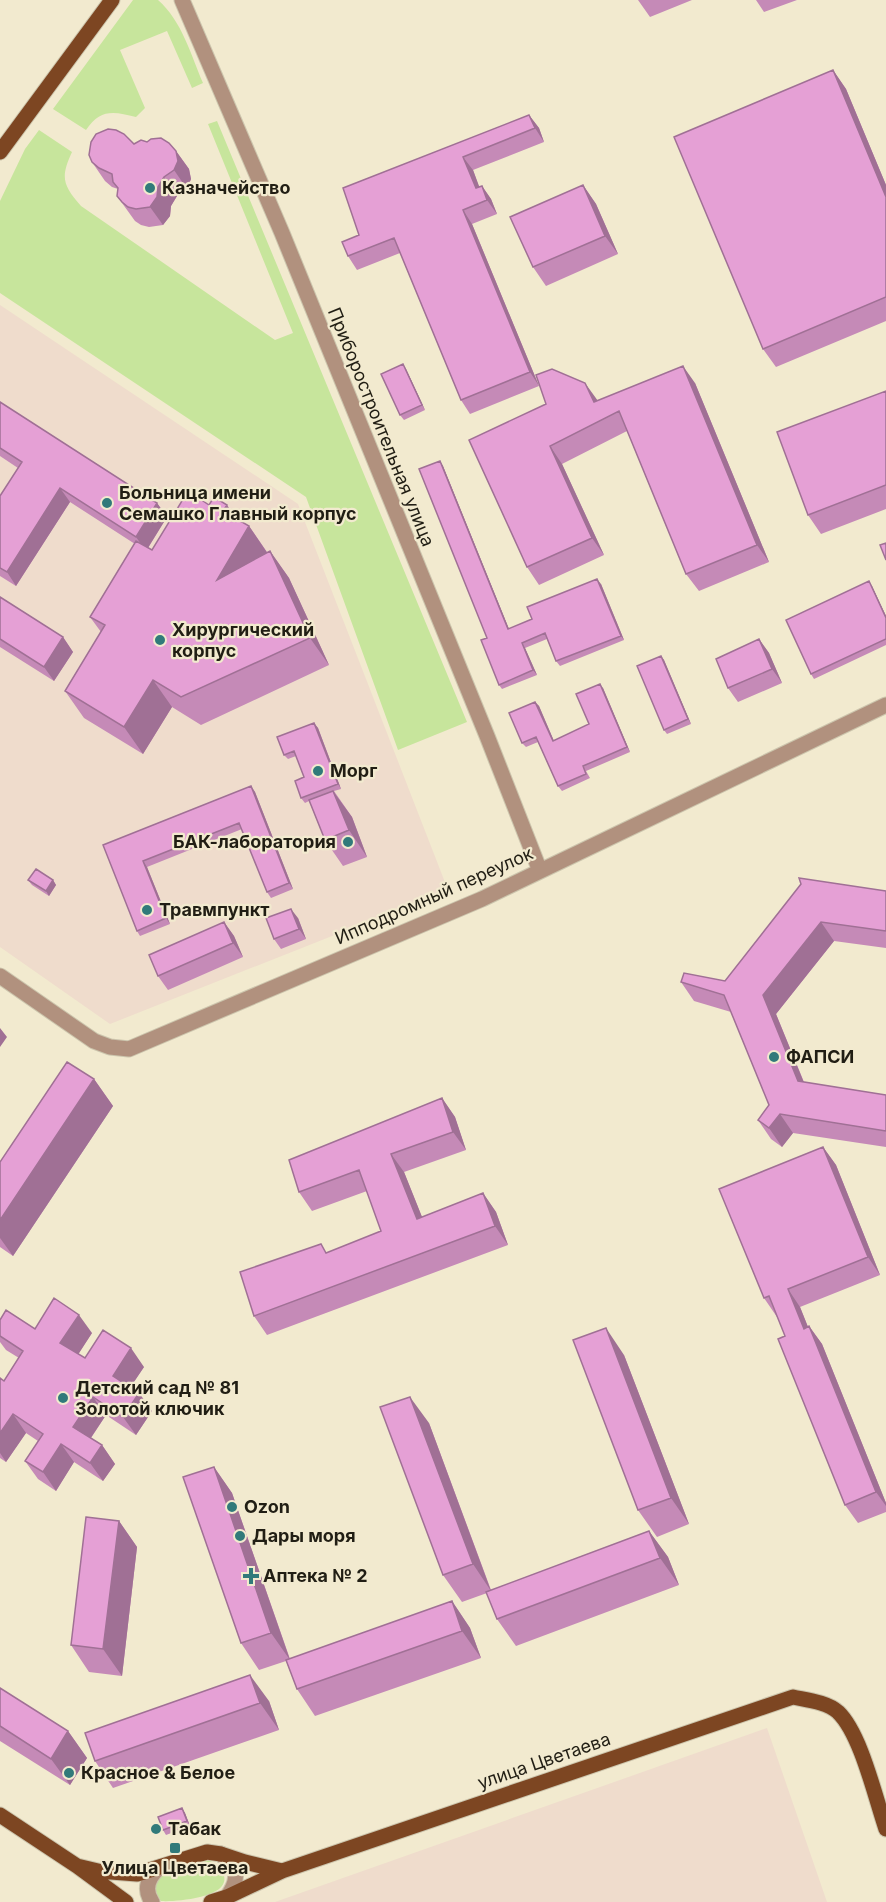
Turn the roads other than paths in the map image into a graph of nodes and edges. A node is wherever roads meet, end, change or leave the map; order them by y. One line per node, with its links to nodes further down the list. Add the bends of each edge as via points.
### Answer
1 (112, 0): 3 (main road)
2 (182, 0): 5 (street, Приборостроительная улица, via 282,233)
3 (0, 152)
4 (886, 705): 5 (street, Ипподромный переулок)
5 (540, 871): 6 (street, Ипподромный переулок, via 129,1049 94,1041)
6 (0, 976)
7 (0, 1815): 10 (main road)
8 (886, 1829): 12 (main road, улица Цветаева, via 854,1733 836,1710 793,1697)
9 (221, 1854): 11 (main road, via 207,1852); 12 (main road); 13 (street, via 236,1873 234,1888)
10 (76, 1866): 11 (main road, via 137,1874); 14 (main road)
11 (160, 1867): 15 (street, via 147,1888)
12 (282, 1871): 13 (main road, улица Цветаева)
13 (227, 1897): 16 (main road, улица Цветаева)
14 (126, 1902)
15 (152, 1902)
16 (211, 1902)

